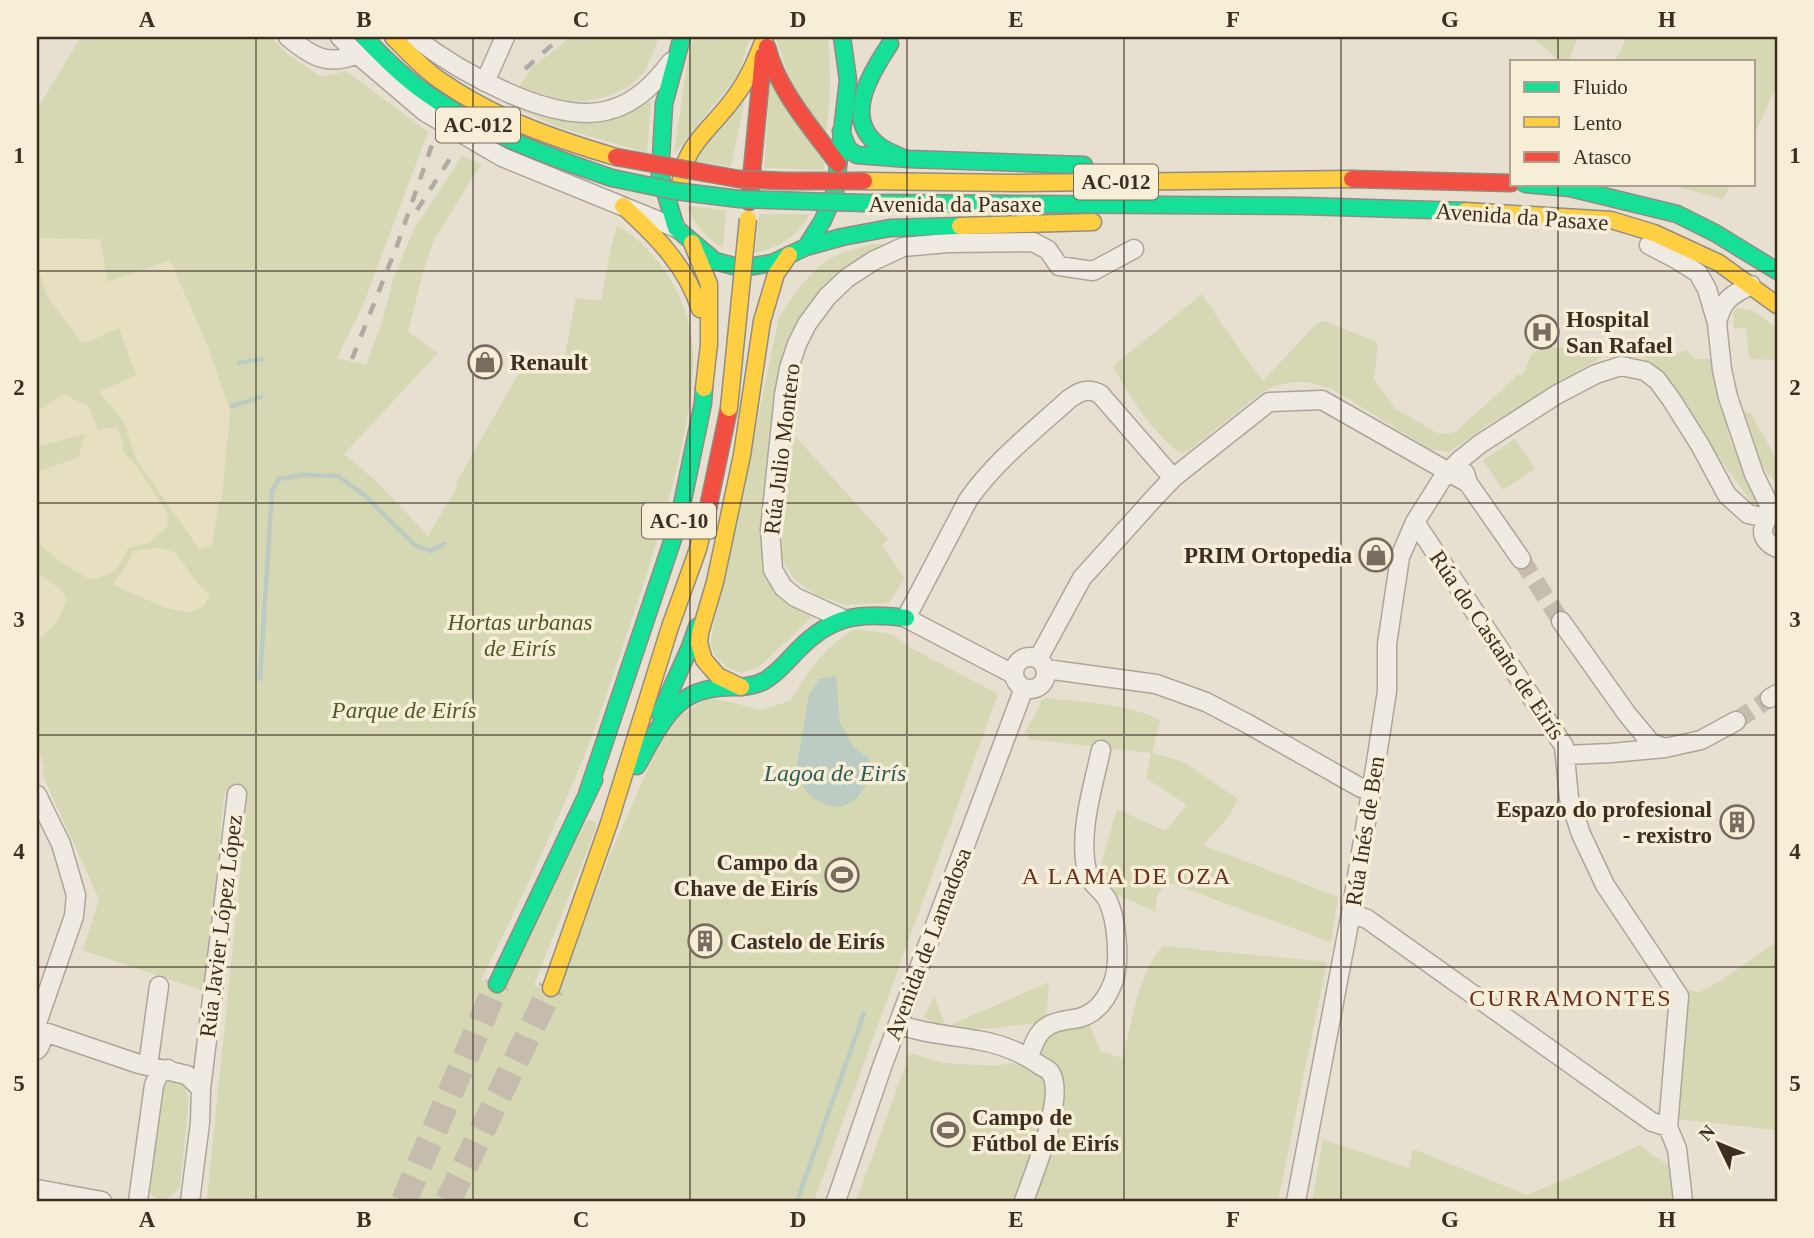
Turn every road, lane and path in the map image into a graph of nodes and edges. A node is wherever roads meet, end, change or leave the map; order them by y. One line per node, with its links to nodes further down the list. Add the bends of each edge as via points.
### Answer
1 (288, 37): 11 (street, via 320,58 345,60)
2 (340, 37): 11 (street)
3 (364, 37): 24 (main road, Avenida da Pasaxe / AC-012, bridge, via 418,88 495,135 612,178 675,191 739,200 864,203)
4 (393, 37): 20 (main road, Avenida da Pasaxe / AC-012, bridge, via 441,81 509,119 556,139 677,170 803,181)
5 (414, 37): 14 (street)
6 (505, 37): 14 (street)
7 (682, 37): 12 (main road)
8 (765, 37): 17 (main road, via 786,92); 34 (main road, via 734,99 689,151 679,181 682,210); 53 (main road, AC-10, bridge, via 729,408 698,549)
9 (842, 37): 13 (main road)
10 (895, 40): 13 (street); 16 (main road, via 873,67 865,87 862,125 874,143)
11 (357, 54): 23 (street, via 425,112 502,157)
12 (676, 56): 14 (street, via 630,102 589,113 566,112); 28 (main road, via 664,104 660,176)
13 (848, 79): 15 (main road)
14 (485, 82)
15 (841, 131): 16 (main road, via 848,149 857,155); 17 (main road)
16 (909, 159): 18 (main road)
17 (838, 164): 31 (main road, via 835,192)
18 (1097, 166)
19 (1122, 166): 20 (main road)
20 (1369, 179): 21 (main road, Avenida da Pasaxe / AC-012)
21 (1510, 183)
22 (1548, 186): 36 (main road, Avenida da Pasaxe, via 1677,214)
23 (623, 206): 28 (street); 42 (main road, via 675,258 696,292)
24 (1303, 206): 25 (main road, Avenida da Pasaxe / AC-012); 26 (main road, via 1261,218)
25 (1578, 217): 38 (main road, Avenida da Pasaxe / AC-012, via 1611,220 1654,233 1719,262); 41 (street, via 1658,248 1698,273)
26 (1151, 221)
27 (1109, 222): 29 (main road, via 890,228)
28 (676, 228): 30 (main road)
29 (842, 237): 31 (main road); 35 (main road)
30 (691, 240): 34 (main road); 42 (main road, AC-10, via 709,284)
31 (806, 247): 33 (main road)
32 (1134, 249): 50 (street, Rúa Julio Montero, via 1093,271 1059,265 1048,250 1033,242 902,247 858,269 827,297 807,324 789,368 771,551 773,570 783,587)
33 (789, 255): 34 (main road, via 741,268); 40 (main road, AC-10, via 776,274)
34 (716, 261)
35 (805, 266)
36 (1777, 271)
37 (791, 282): 40 (main road, AC-10)
38 (1751, 285): 39 (main road, Avenida da Pasaxe / AC-012); 41 (street, via 1733,294 1720,309)
39 (1777, 305)
40 (762, 321): 48 (main road, AC-10)
41 (1717, 323): 45 (street, via 1728,397)
42 (709, 344): 63 (main road, AC-10, via 703,403 678,524)
43 (1455, 465): 44 (street, via 1322,400 1269,402); 45 (street, Rúa Inés de Ben, via 1556,396 1621,366 1645,371 1657,380 1727,495 1748,514); 46 (street, Rúa Inés de Ben); 49 (street)
44 (1173, 478): 51 (street, via 1100,394 1079,393 1006,456 977,488); 54 (street, via 1082,578)
45 (1773, 514): 47 (street, via 1763,530)
46 (1415, 522): 60 (street, Rúa do Castaño de Eirís); 62 (street, Rúa Inés de Ben, via 1400,557 1387,644 1387,691)
47 (1777, 548)
48 (720, 555): 56 (main road, via 699,643 711,669); 61 (main road, AC-10, via 690,647)
49 (1521, 559)
50 (841, 618): 51 (main road, via 871,614); 56 (main road, via 805,643 778,672 761,683)
51 (906, 618): 55 (street)
52 (1561, 621): 58 (street, via 1626,714 1651,743)
53 (670, 627): 63 (main road, AC-10); 66 (main road, AC-10)
54 (1042, 664): 55 (street, via 1045,678 1039,686 1029,689); 55 (street, via 1032,657 1022,659 1015,666); 62 (street, via 1156,684 1206,702)
55 (1019, 681): 71 (street, Avenida de Lamadosa)
56 (741, 687): 61 (main road, via 706,688 685,697 672,708)
57 (1736, 721): 58 (street, via 1701,740)
58 (1665, 748): 60 (street)
59 (1101, 750): 74 (street, via 1087,815 1086,861 1087,874 1108,899 1117,966 1105,1001 1082,1017 1048,1026)
60 (1566, 755): 80 (street, Rúa do Castaño de Eirís, via 1569,798 1580,834 1605,885 1679,996)
61 (633, 773): 66 (main road, AC-10)
62 (1371, 790): 67 (street, Rúa Inés de Ben)
63 (587, 793): 68 (main road, AC-10)
64 (237, 794): 75 (street, Rúa Javier López López)
65 (37, 795): 72 (street, via 61,844 76,895 74,916)
66 (609, 823): 70 (main road, AC-10)
67 (1351, 913): 80 (street, via 1367,919 1652,1122); 87 (street, Rúa Inés de Ben)
68 (497, 984)
69 (159, 986): 76 (street)
70 (551, 988)
71 (898, 1024): 74 (street, via 981,1040); 85 (street, Avenida de Lamadosa)
72 (38, 1027): 73 (street, via 42,1040); 76 (street)
73 (37, 1050)
74 (1029, 1057): 86 (street, via 1050,1072 1055,1090 1050,1127)
75 (205, 1058): 78 (street, Rúa Javier López López); 79 (street, Rúa Javier López López)
76 (148, 1066): 77 (street)
77 (168, 1069): 78 (street); 83 (street, via 154,1085)
78 (187, 1075): 79 (street)
79 (201, 1089): 84 (street, Rúa Javier López López)
80 (1668, 1127): 88 (street, Rúa do Castaño de Eirís, via 1677,1149)
81 (37, 1189): 82 (street)
82 (102, 1201)
83 (138, 1201)
84 (190, 1201)
85 (836, 1201)
86 (1024, 1201)
87 (1296, 1201)
88 (1683, 1201)

